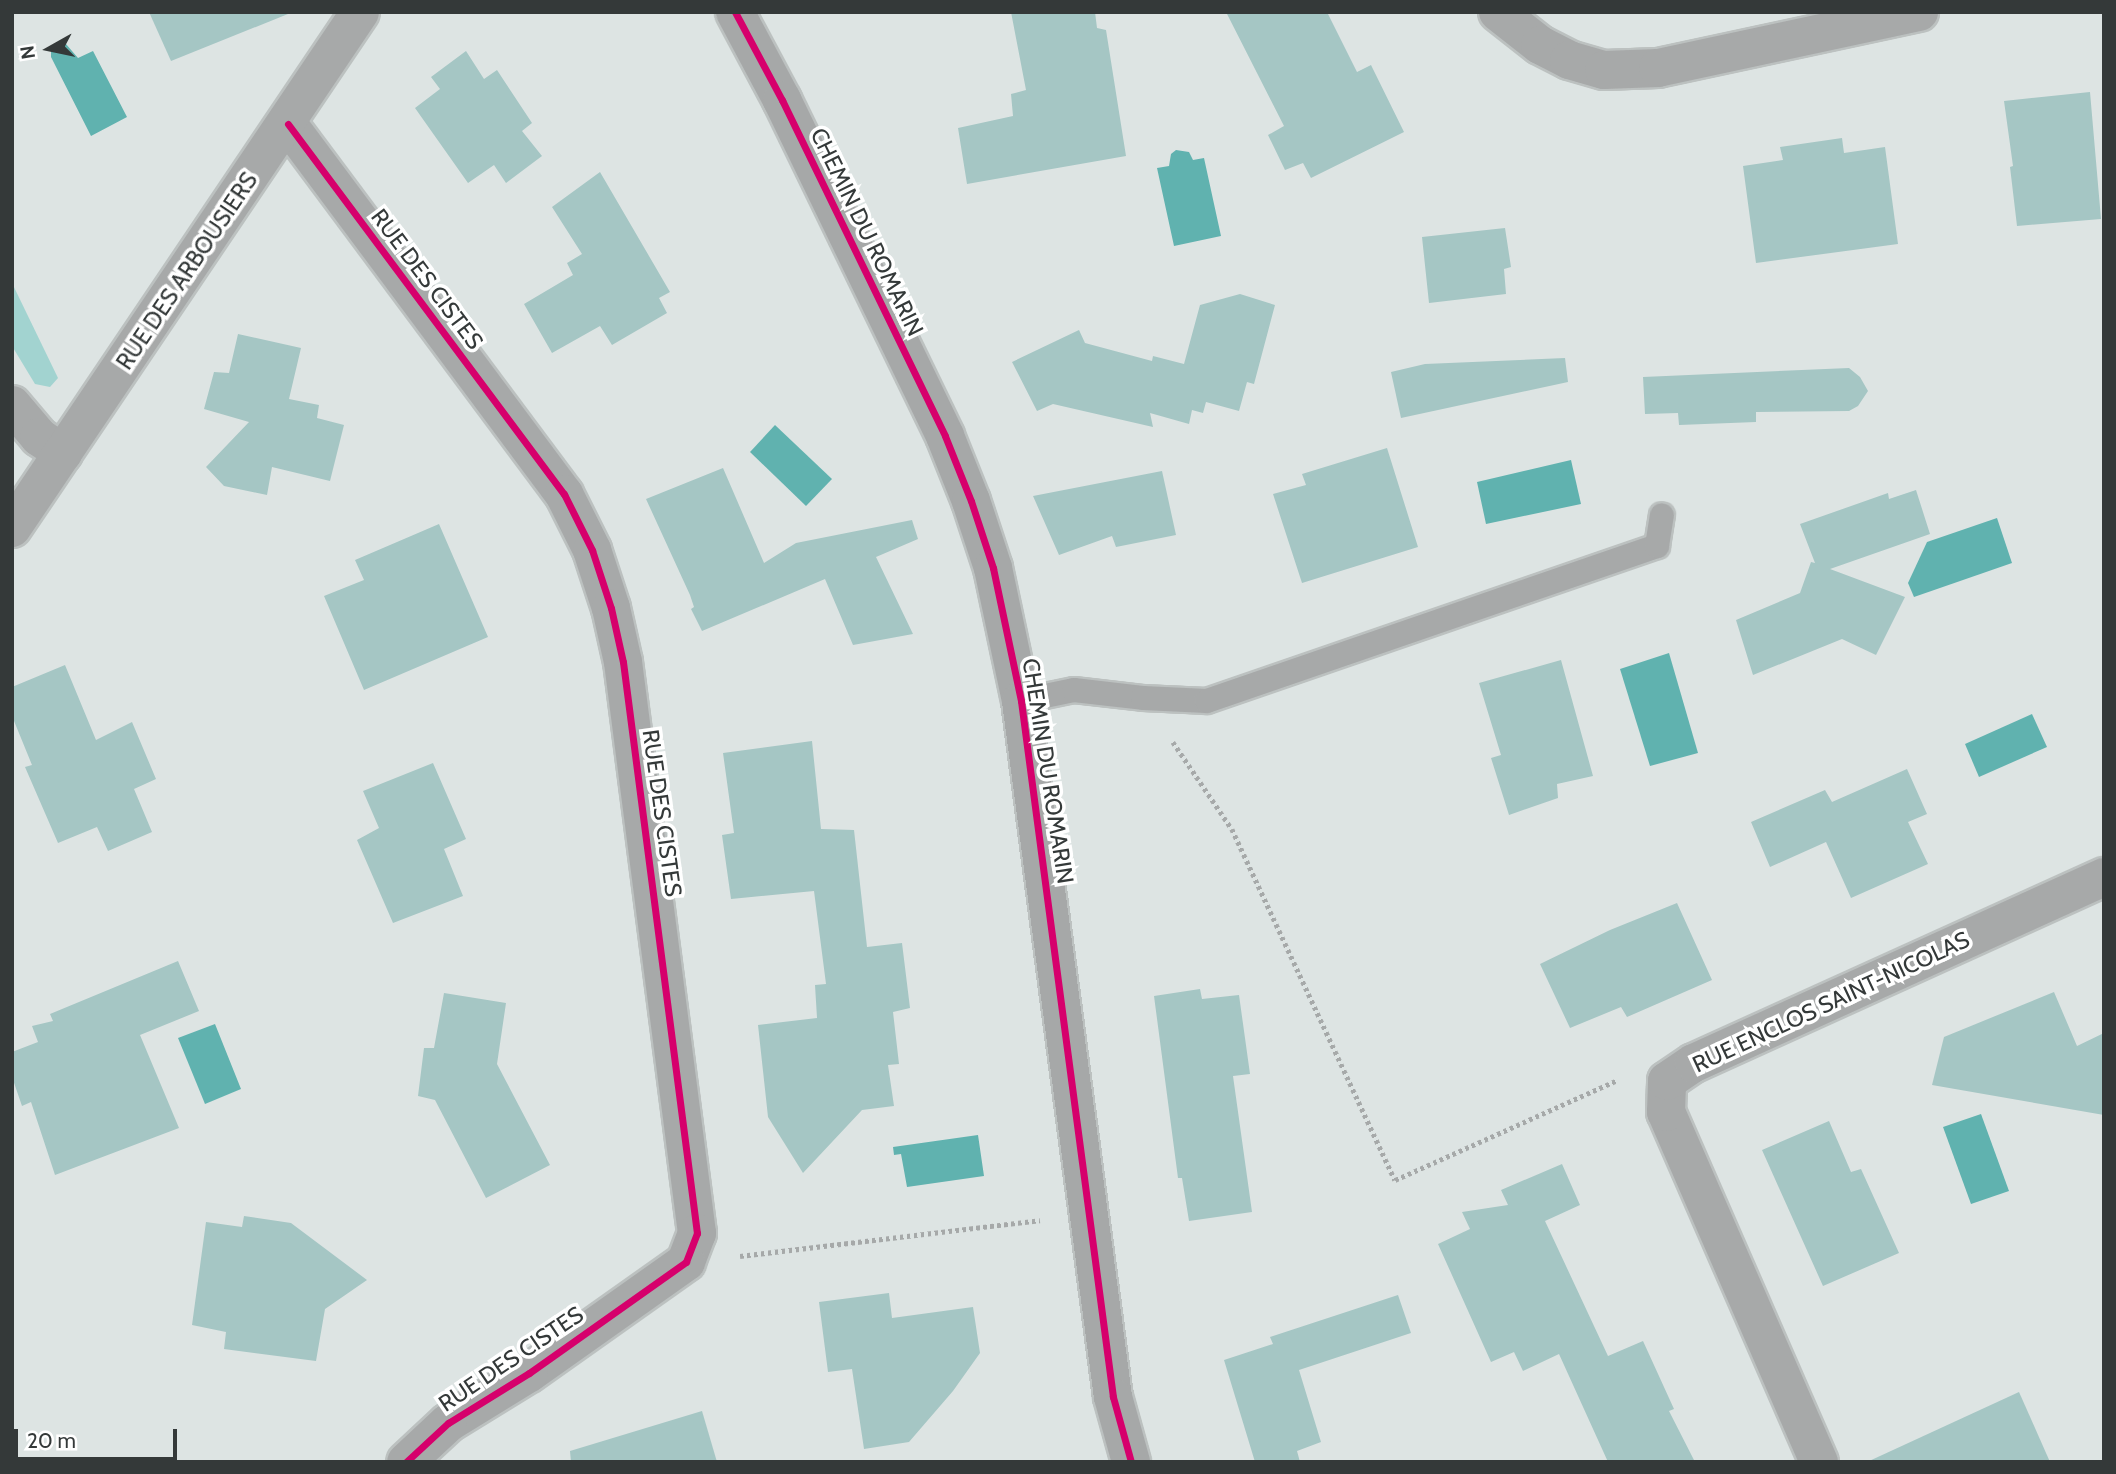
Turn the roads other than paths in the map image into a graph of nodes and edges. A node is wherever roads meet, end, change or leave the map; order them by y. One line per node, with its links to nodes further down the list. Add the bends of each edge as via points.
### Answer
1 (360, 12): 5 (street, RUE DES ARBOUSIERS)
2 (734, 12): 10 (street, CHEMIN DU ROMARIN, via 782,100 945,436 993,568)
3 (1499, 12): 4 (street, via 1541,45 1569,60 1604,70 1658,68)
4 (1919, 12)
5 (288, 124): 7 (street, RUE DES ARBOUSIERS); 12 (street, RUE DES CISTES, via 564,494 592,550 622,662 696,1233 685,1262 529,1373 448,1423)
6 (12, 405): 7 (street, via 39,437)
7 (63, 453): 9 (street, RUE DES ARBOUSIERS)
8 (1662, 515): 10 (lane, via 1657,546 1207,701 1074,690)
9 (12, 528)
10 (1021, 701): 13 (street, CHEMIN DU ROMARIN, via 1113,1397)
11 (2104, 877): 14 (street, RUE ENCLOS SAINT-NICOLAS, via 1694,1063 1667,1082 1665,1112)
12 (406, 1462)
13 (1131, 1462)
14 (1819, 1462)

